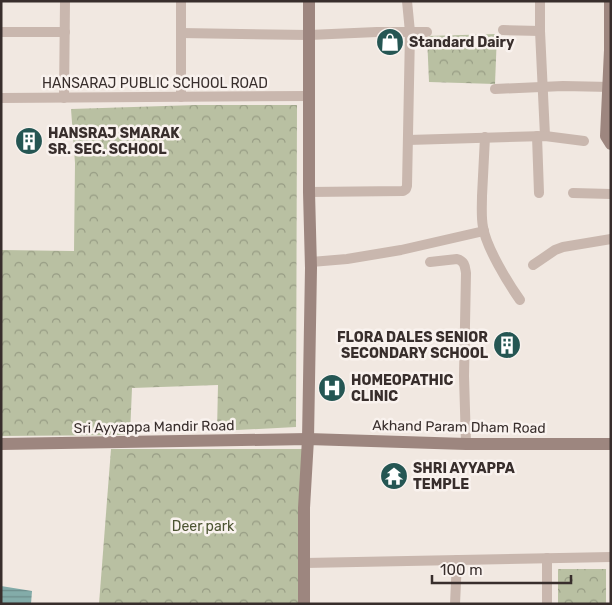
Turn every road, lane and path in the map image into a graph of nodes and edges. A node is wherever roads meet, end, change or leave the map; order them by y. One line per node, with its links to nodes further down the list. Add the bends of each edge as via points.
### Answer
1 (65, 1): 9 (street)
2 (181, 1): 13 (street)
3 (310, 1): 14 (street)
4 (407, 1): 10 (street)
5 (540, 1): 12 (street)
6 (610, 1): 16 (street)
7 (503, 30): 12 (street)
8 (1, 32): 9 (street)
9 (65, 32): 21 (street)
10 (410, 32): 11 (street); 14 (street); 24 (street)
11 (426, 32)
12 (540, 32): 15 (street)
13 (182, 33): 14 (street); 19 (street)
14 (309, 35): 18 (street)
15 (542, 87): 16 (street); 17 (street); 22 (street)
16 (610, 87): 26 (street, via 606,136)
17 (495, 89)
18 (309, 96): 19 (street, HANSARAJ PUBLIC SCHOOL ROAD); 27 (street)
19 (181, 97): 21 (street, HANSARAJ PUBLIC SCHOOL ROAD)
20 (1, 98): 21 (street, HANSARAJ PUBLIC SCHOOL ROAD)
21 (64, 98)
22 (541, 136): 23 (street); 25 (street); 28 (street)
23 (485, 137): 24 (street); 31 (street)
24 (408, 140): 27 (street, via 406,190)
25 (584, 141)
26 (611, 144)
27 (309, 192): 33 (street)
28 (539, 193)
29 (573, 193): 30 (street)
30 (611, 194)
31 (484, 231): 33 (street, via 401,250); 36 (street)
32 (611, 240): 35 (street, via 563,247)
33 (311, 262): 37 (street)
34 (430, 262): 39 (street, via 462,260 466,273)
35 (533, 265)
36 (520, 300)
37 (308, 439): 38 (street, Sri Ayyappa Mandir Road); 39 (street, Akhand Param Dham Road); 44 (street)
38 (1, 444)
39 (466, 444): 40 (street, Akhand Param Dham Road)
40 (609, 444)
41 (611, 557): 42 (street)
42 (547, 558): 43 (street); 47 (street)
43 (457, 560): 44 (street); 46 (street)
44 (305, 563): 45 (street)
45 (304, 604)
46 (455, 604)
47 (547, 604)

